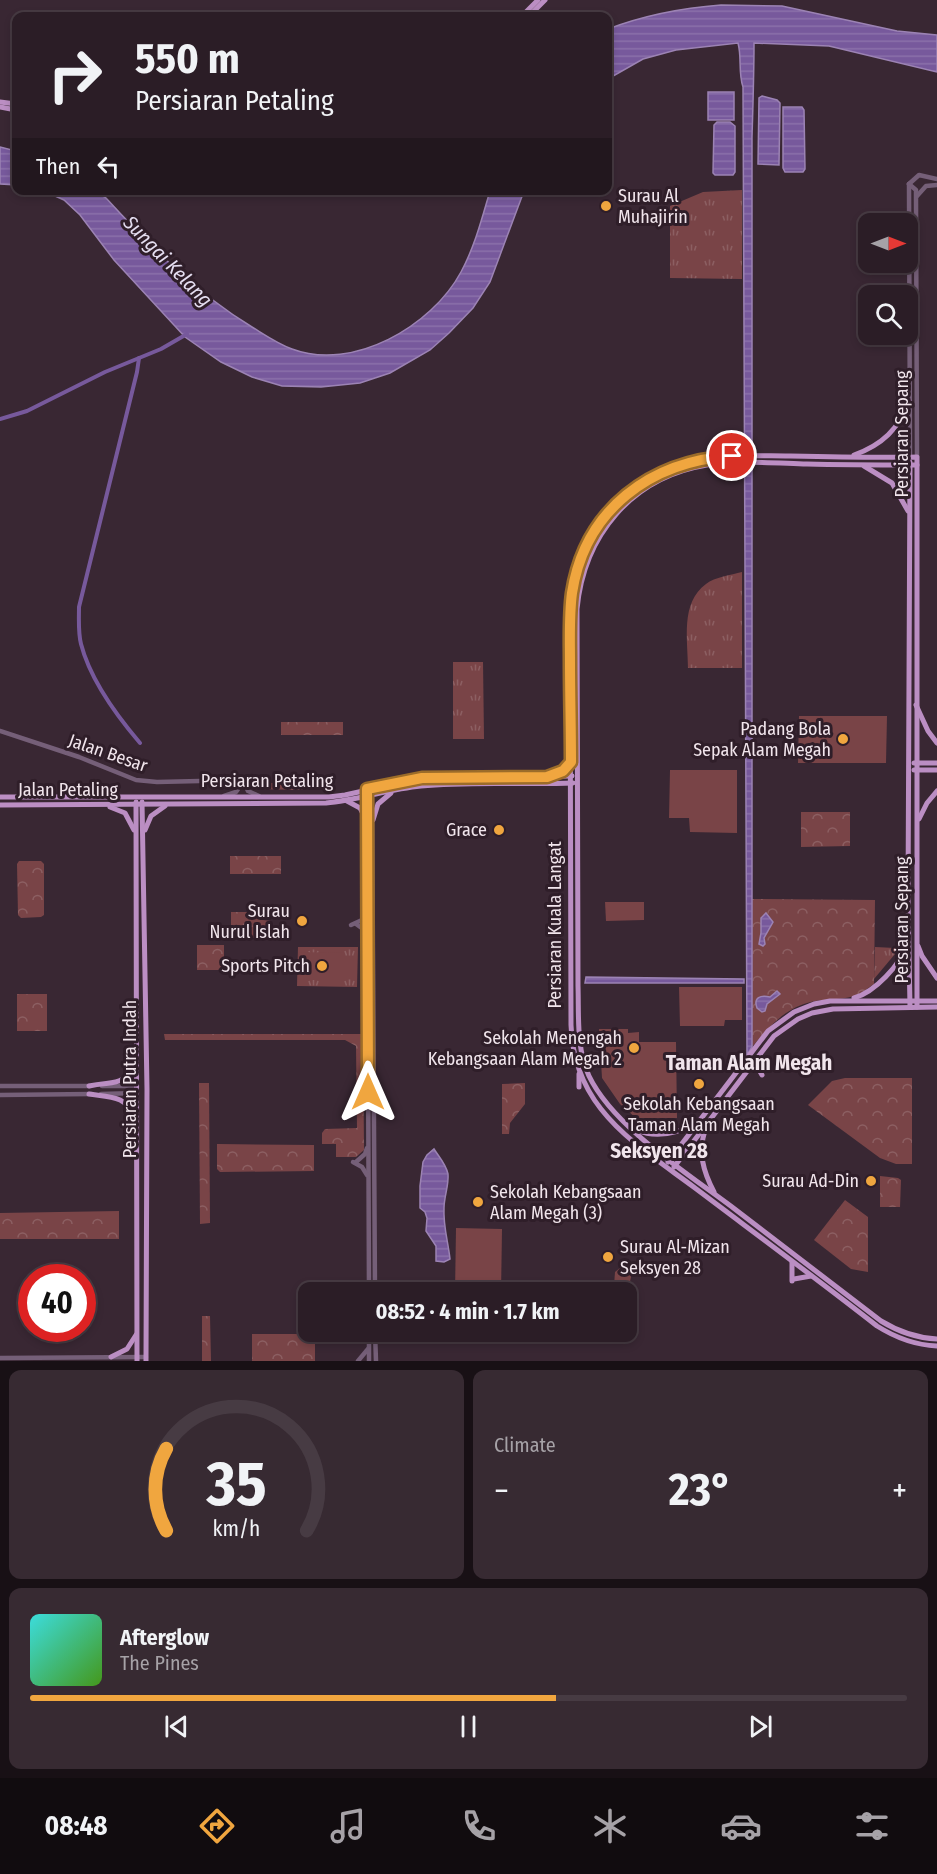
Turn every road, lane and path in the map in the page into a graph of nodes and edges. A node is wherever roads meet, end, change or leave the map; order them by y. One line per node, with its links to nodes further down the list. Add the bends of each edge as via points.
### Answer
1 (538, 0): 3 (main road)
2 (545, 0): 4 (main road)
3 (526, 12)
4 (533, 12)
5 (937, 179): 6 (street, via 919,175)
6 (909, 184): 8 (street, Persiaran Sepang, via 916,190); 9 (street, Persiaran Sepang)
7 (937, 185): 8 (street, via 924,188)
8 (916, 198): 10 (street, Persiaran Sepang)
9 (909, 213)
10 (916, 213)
11 (909, 273): 13 (street, Persiaran Sepang)
12 (915, 273): 15 (street, Persiaran Sepang)
13 (909, 401): 14 (main road, via 902,420 885,440); 15 (street, Persiaran Sepang)
14 (847, 457): 15 (main road); 16 (main road)
15 (913, 457): 18 (main road, Persiaran Sepang)
16 (757, 459): 17 (main road); 20 (main road, Persiaran Kuala Langat, via 698,460 663,471 624,497 605,517 583,553 575,580 571,609)
17 (863, 465): 18 (main road); 19 (main road, via 892,483)
18 (913, 465): 19 (main road, Persiaran Sepang); 21 (main road, Persiaran Sepang)
19 (911, 519): 21 (main road, Persiaran Sepang)
20 (574, 663): 25 (main road, Persiaran Kuala Langat); 30 (main road, Persiaran Kuala Langat)
21 (913, 667): 22 (main road, Persiaran Sepang); 27 (main road, Persiaran Sepang)
22 (915, 704): 24 (main road); 27 (main road, Persiaran Sepang)
23 (0, 731): 31 (street, Jalan Besar, via 136,780)
24 (937, 743)
25 (571, 762): 29 (main road, via 563,771); 30 (main road, Persiaran Kuala Langat)
26 (937, 763): 27 (main road)
27 (912, 766): 28 (main road); 47 (main road, Persiaran Sepang); 54 (main road, Persiaran Sepang)
28 (937, 770)
29 (547, 777): 30 (main road, Persiaran Petaling); 35 (main road, Persiaran Petaling, via 422,778)
30 (574, 780): 32 (main road, Persiaran Petaling); 41 (main road, Persiaran Kuala Langat); 51 (main road, Persiaran Kuala Langat)
31 (243, 782): 36 (street, via 233,794); 37 (street)
32 (554, 784): 33 (main road, Persiaran Petaling, via 422,785); 41 (main road, via 567,792)
33 (397, 790): 35 (main road, Persiaran Petaling); 46 (main road, via 378,804)
34 (937, 790): 47 (main road, via 919,815)
35 (370, 792): 37 (main road, Persiaran Petaling); 40 (main road, Persiaran Petaling); 46 (street)
36 (222, 796): 37 (main road, Persiaran Petaling); 39 (main road, Persiaran Petaling)
37 (259, 796)
38 (0, 797): 39 (main road, Jalan Petaling)
39 (139, 797): 45 (main road, Persiaran Putra Indah)
40 (347, 801): 42 (main road, Persiaran Petaling); 46 (main road, via 360,808)
41 (571, 801): 69 (main road, Persiaran Kuala Langat, via 571,1025)
42 (170, 804): 45 (main road, Persiaran Petaling); 49 (main road, via 151,816)
43 (0, 805): 44 (main road, Jalan Petaling)
44 (106, 805): 45 (main road, Jalan Petaling); 48 (main road, via 127,815)
45 (139, 805): 48 (main road, Persiaran Putra Indah); 49 (main road, Persiaran Putra Indah)
46 (370, 821): 50 (street); 99 (street)
47 (917, 830): 55 (main road, Persiaran Sepang)
48 (135, 838): 56 (main road, Persiaran Putra Indah)
49 (143, 838): 58 (main road, Persiaran Putra Indah)
50 (368, 908): 53 (street); 53 (street, via 362,920 353,925 367,933)
51 (578, 912): 52 (main road, Persiaran Kuala Langat); 52 (main road, via 585,924)
52 (578, 933): 68 (main road, Persiaran Kuala Langat, via 579,1036)
53 (368, 939): 86 (street)
54 (909, 940): 59 (main road, via 904,954 882,981 866,994); 61 (main road, Persiaran Sepang)
55 (917, 941): 57 (main road, via 922,957); 61 (main road, Persiaran Sepang)
56 (135, 976): 58 (main road, via 140,994); 63 (main road, Persiaran Putra Indah)
57 (937, 978)
58 (144, 979): 64 (main road, Persiaran Putra Indah)
59 (846, 1000): 61 (main road); 82 (main road, via 814,1004 776,1024)
60 (937, 1001): 61 (main road)
61 (913, 1004): 62 (main road); 66 (main road, via 812,1013 781,1030)
62 (937, 1007)
63 (136, 1019): 64 (main road, via 140,1000); 67 (main road, Persiaran Putra Indah)
64 (145, 1019): 65 (main road, Persiaran Putra Indah)
65 (146, 1054): 76 (main road, via 144,1082); 81 (main road, Persiaran Putra Indah)
66 (757, 1057): 70 (main road); 70 (main road, via 761,1074)
67 (136, 1060): 74 (main road, via 121,1081); 76 (main road, Persiaran Putra Indah)
68 (585, 1064): 71 (main road); 75 (main road, Persiaran Kuala Langat)
69 (579, 1070): 71 (main road, Persiaran Kuala Langat); 79 (main road, via 578,1088)
70 (744, 1076): 83 (main road)
71 (585, 1084): 75 (main road); 79 (main road, Persiaran Kuala Langat)
72 (0, 1086): 73 (street)
73 (21, 1086): 74 (street); 77 (street)
74 (89, 1086): 76 (street)
75 (598, 1089): 84 (main road, Persiaran Kuala Langat)
76 (138, 1090): 78 (street); 81 (main road, via 143,1096); 85 (main road, Persiaran Putra Indah)
77 (30, 1094): 78 (street); 80 (street)
78 (89, 1094): 85 (main road, via 114,1096 123,1101 132,1110)
79 (591, 1094): 89 (main road, Persiaran Kuala Langat, via 615,1125)
80 (0, 1095)
81 (146, 1119): 109 (main road, Persiaran Putra Indah)
82 (699, 1121): 84 (main road, via 664,1134 641,1132); 87 (main road)
83 (708, 1122): 88 (main road); 92 (main road, via 701,1160)
84 (630, 1126): 87 (main road, Persiaran Kuala Langat)
85 (136, 1131): 100 (main road, Persiaran Putra Indah)
86 (368, 1145): 91 (street); 91 (street, via 365,1154 355,1162)
87 (669, 1159): 88 (main road, Persiaran Kuala Langat); 89 (main road)
88 (676, 1164): 90 (main road); 92 (main road, Persiaran Kuala Langat)
89 (665, 1165): 90 (main road, Persiaran Kuala Langat)
90 (672, 1170): 94 (main road, Persiaran Kuala Langat)
91 (369, 1177): 98 (street)
92 (715, 1194): 93 (main road, Persiaran Kuala Langat)
93 (790, 1250): 95 (main road, via 801,1263); 97 (main road, Persiaran Kuala Langat)
94 (792, 1261): 95 (main road, Persiaran Kuala Langat); 96 (main road, via 793,1280)
95 (801, 1269): 96 (main road, Persiaran Kuala Langat); 97 (main road)
96 (811, 1276): 104 (main road, Persiaran Kuala Langat, via 893,1336)
97 (825, 1278): 101 (main road, Persiaran Kuala Langat, via 897,1330)
98 (369, 1282)
99 (375, 1282)
100 (137, 1332): 105 (main road, via 127,1348); 108 (main road, Persiaran Putra Indah)
101 (937, 1339)
102 (375, 1342): 114 (street)
103 (369, 1344): 112 (street); 113 (street)
104 (937, 1346)
105 (111, 1357): 107 (street); 108 (street)
106 (0, 1358): 107 (street); 110 (street)
107 (43, 1358): 111 (street)
108 (137, 1359): 109 (street)
109 (146, 1359)
110 (17, 1361)
111 (23, 1361)
112 (356, 1361)
113 (369, 1361)
114 (376, 1361)

